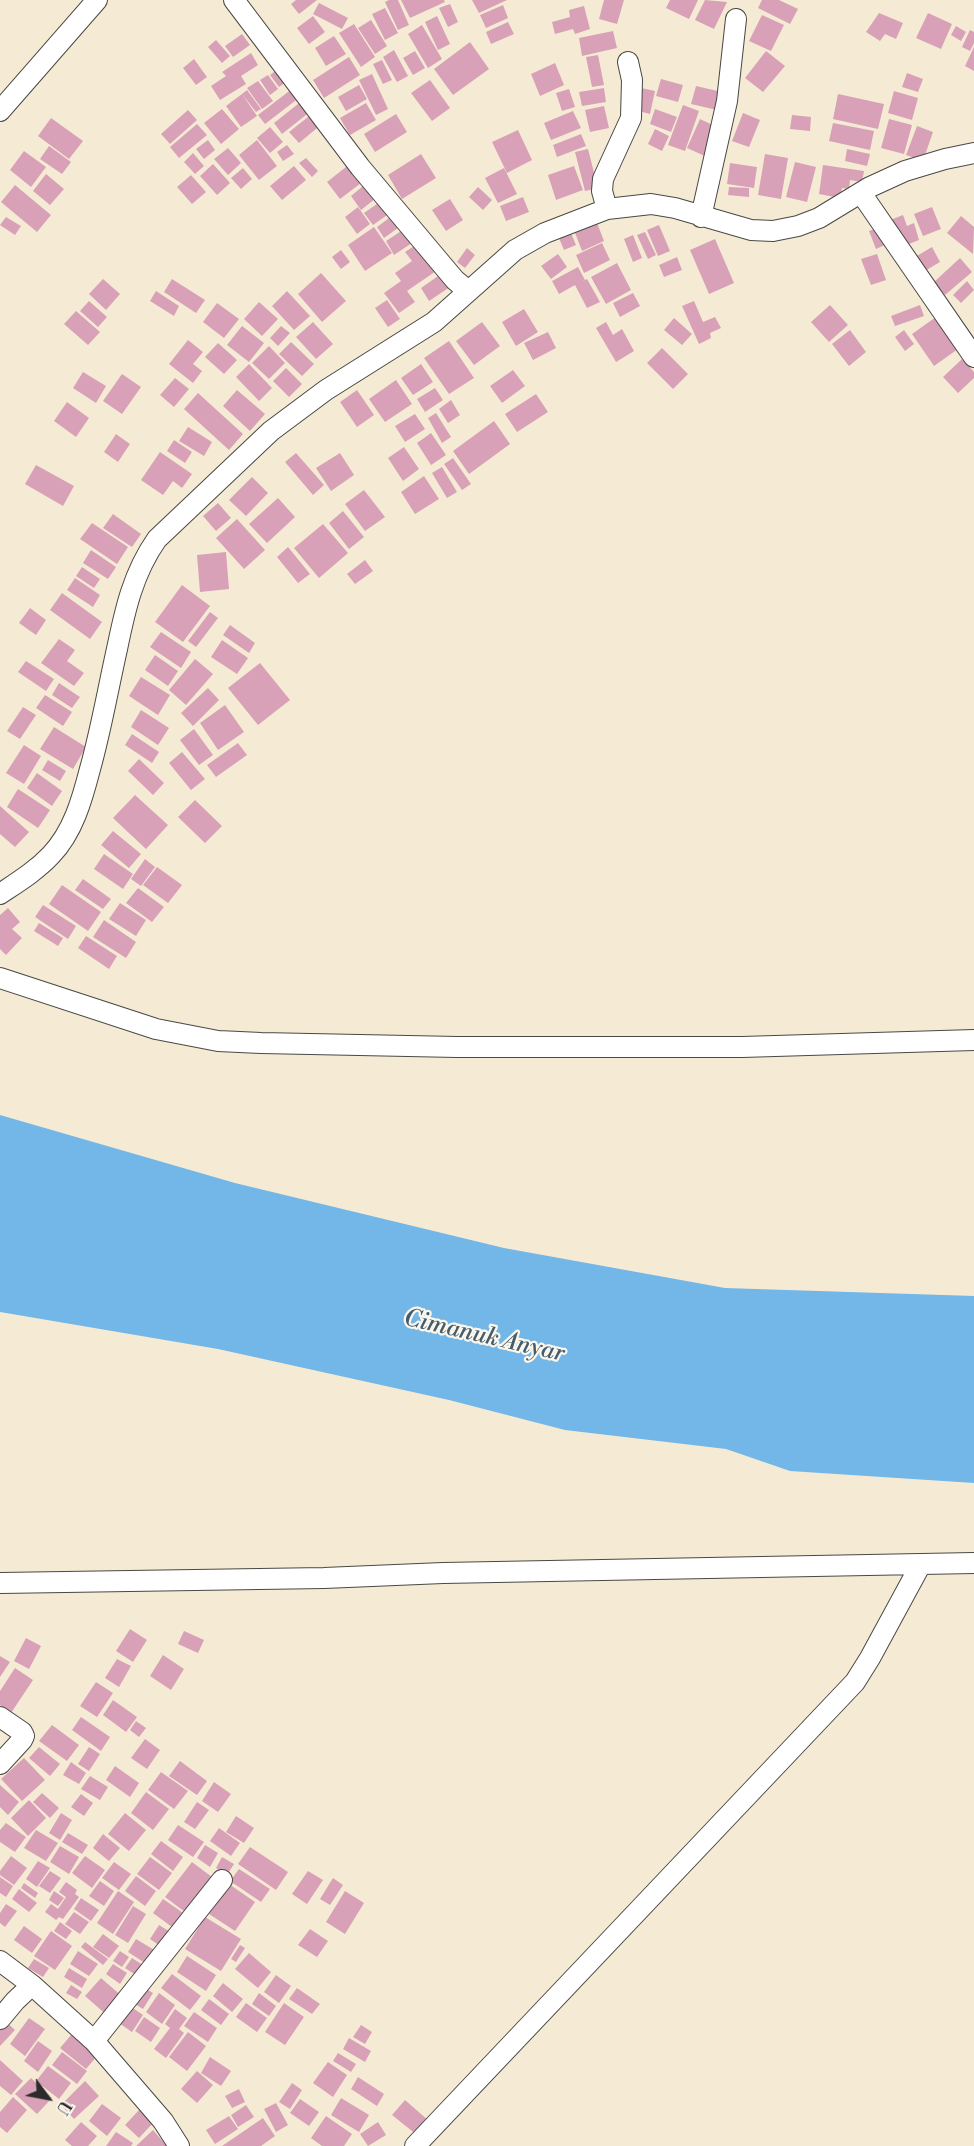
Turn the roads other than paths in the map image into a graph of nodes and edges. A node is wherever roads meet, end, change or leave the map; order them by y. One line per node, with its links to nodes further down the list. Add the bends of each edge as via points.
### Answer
1 (97, 0): 5 (street)
2 (234, 0): 10 (street, via 360,166)
3 (736, 20): 9 (street, via 727,101)
4 (628, 62): 8 (street, via 632,80 630,118 603,179)
5 (0, 111)
6 (974, 153): 7 (street, via 905,171)
7 (861, 193): 9 (street, via 819,218 773,231 751,230); 11 (street)
8 (607, 209): 9 (street, via 651,204); 10 (street, via 544,233 515,250)
9 (701, 217)
10 (468, 291): 12 (street, via 434,322 326,390 271,431 157,539 145,556 129,595 97,745 74,820 52,854)
11 (974, 357)
12 (0, 894)
13 (0, 978): 14 (street, via 156,1029 218,1041 433,1047 742,1047)
14 (974, 1040)
15 (974, 1563): 16 (street)
16 (921, 1564): 17 (street); 26 (street, via 855,1682)
17 (0, 1583)
18 (0, 1717): 19 (street, via 24,1736)
19 (0, 1764)
20 (222, 1880): 24 (street)
21 (0, 1960): 22 (street)
22 (32, 1985): 23 (street); 24 (street)
23 (0, 2019)
24 (94, 2041): 25 (street, via 163,2121)
25 (179, 2146)
26 (415, 2146)

